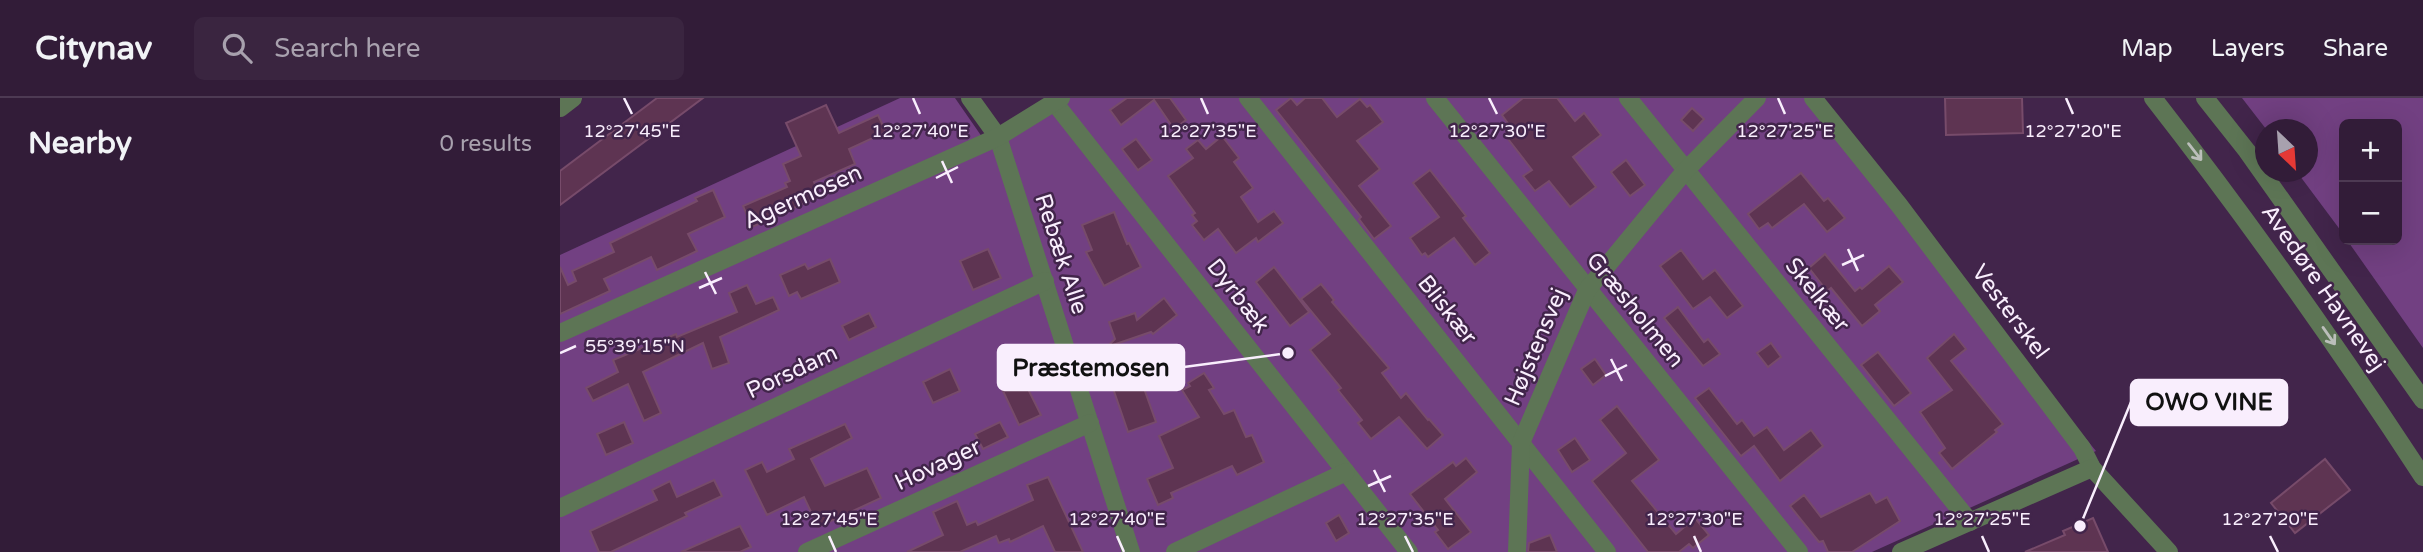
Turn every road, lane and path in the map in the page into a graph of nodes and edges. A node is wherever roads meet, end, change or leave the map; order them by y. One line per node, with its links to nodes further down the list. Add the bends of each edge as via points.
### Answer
1 (573, 98): 11 (street)
2 (970, 98): 12 (street, Rebæk Alle)
3 (1248, 98): 19 (street, Bliskær)
4 (1435, 98): 15 (street, Græsholmen)
5 (1628, 98): 13 (street, Skelkær)
6 (1757, 98): 13 (street, Højstensvej)
7 (1813, 98): 20 (street, Vesterskel, via 1899,205 2082,448)
8 (2153, 98): 22 (street, Avedøre Havnevej, one-way to 22, via 2329,336)
9 (2205, 98): 17 (street, Avedøre Havnevej)
10 (1057, 100): 12 (street, Agermosen); 21 (street, Dyrbæk)
11 (560, 108)
12 (998, 137): 14 (street, Rebæk Alle); 16 (street, Agermosen)
13 (1685, 171): 15 (street, Højstensvej); 24 (street, Skelkær)
14 (1045, 281): 18 (street, Rebæk Alle); 23 (street, Porsdam)
15 (1587, 290): 19 (street, Højstensvej); 31 (street, Græsholmen)
16 (560, 333)
17 (2423, 400)
18 (1090, 423): 25 (street, Hovager); 26 (street, Rebæk Alle)
19 (1521, 443): 29 (street, Højstensvej); 30 (street, Bliskær)
20 (2092, 468): 24 (street); 33 (street, Vesterskel)
21 (1346, 472): 27 (street); 28 (street, Dyrbæk)
22 (2423, 477)
23 (560, 508)
24 (1969, 522): 32 (street)
25 (807, 552)
26 (1131, 552)
27 (1175, 552)
28 (1409, 552)
29 (1517, 552)
30 (1606, 552)
31 (1799, 552)
32 (1901, 552)
33 (2169, 552)

